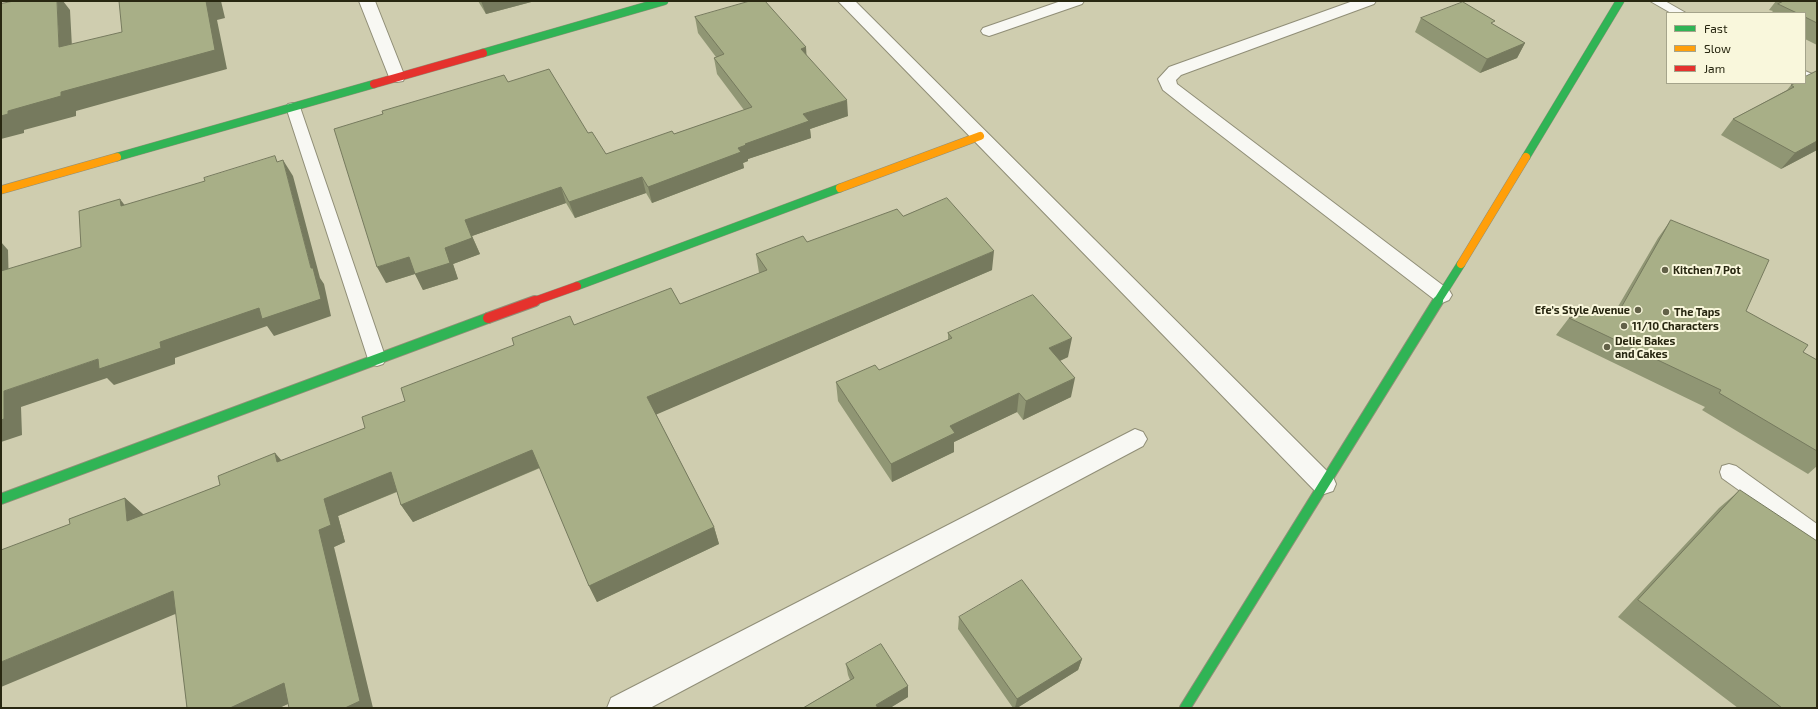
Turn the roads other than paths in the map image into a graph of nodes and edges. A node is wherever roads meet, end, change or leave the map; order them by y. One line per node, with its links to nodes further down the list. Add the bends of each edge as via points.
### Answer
1 (367, 1): 11 (street)
2 (664, 1): 11 (street)
3 (846, 1): 14 (street)
4 (1076, 1): 9 (street)
5 (1368, 1): 16 (street, via 1175,71 1167,79 1169,86 1198,109)
6 (1620, 1): 16 (street)
7 (1656, 1): 8 (lane)
8 (1678, 12)
9 (989, 32)
10 (1806, 76): 12 (lane)
11 (397, 77): 13 (street)
12 (1817, 81)
13 (293, 107): 15 (street); 17 (lane)
14 (980, 136): 17 (street); 20 (street)
15 (1, 190)
16 (1442, 295): 20 (street)
17 (377, 359): 21 (street)
18 (1135, 439): 23 (street)
19 (1728, 472): 22 (lane)
20 (1324, 484): 24 (street)
21 (1, 499)
22 (1817, 535)
23 (621, 708)
24 (1185, 708)

